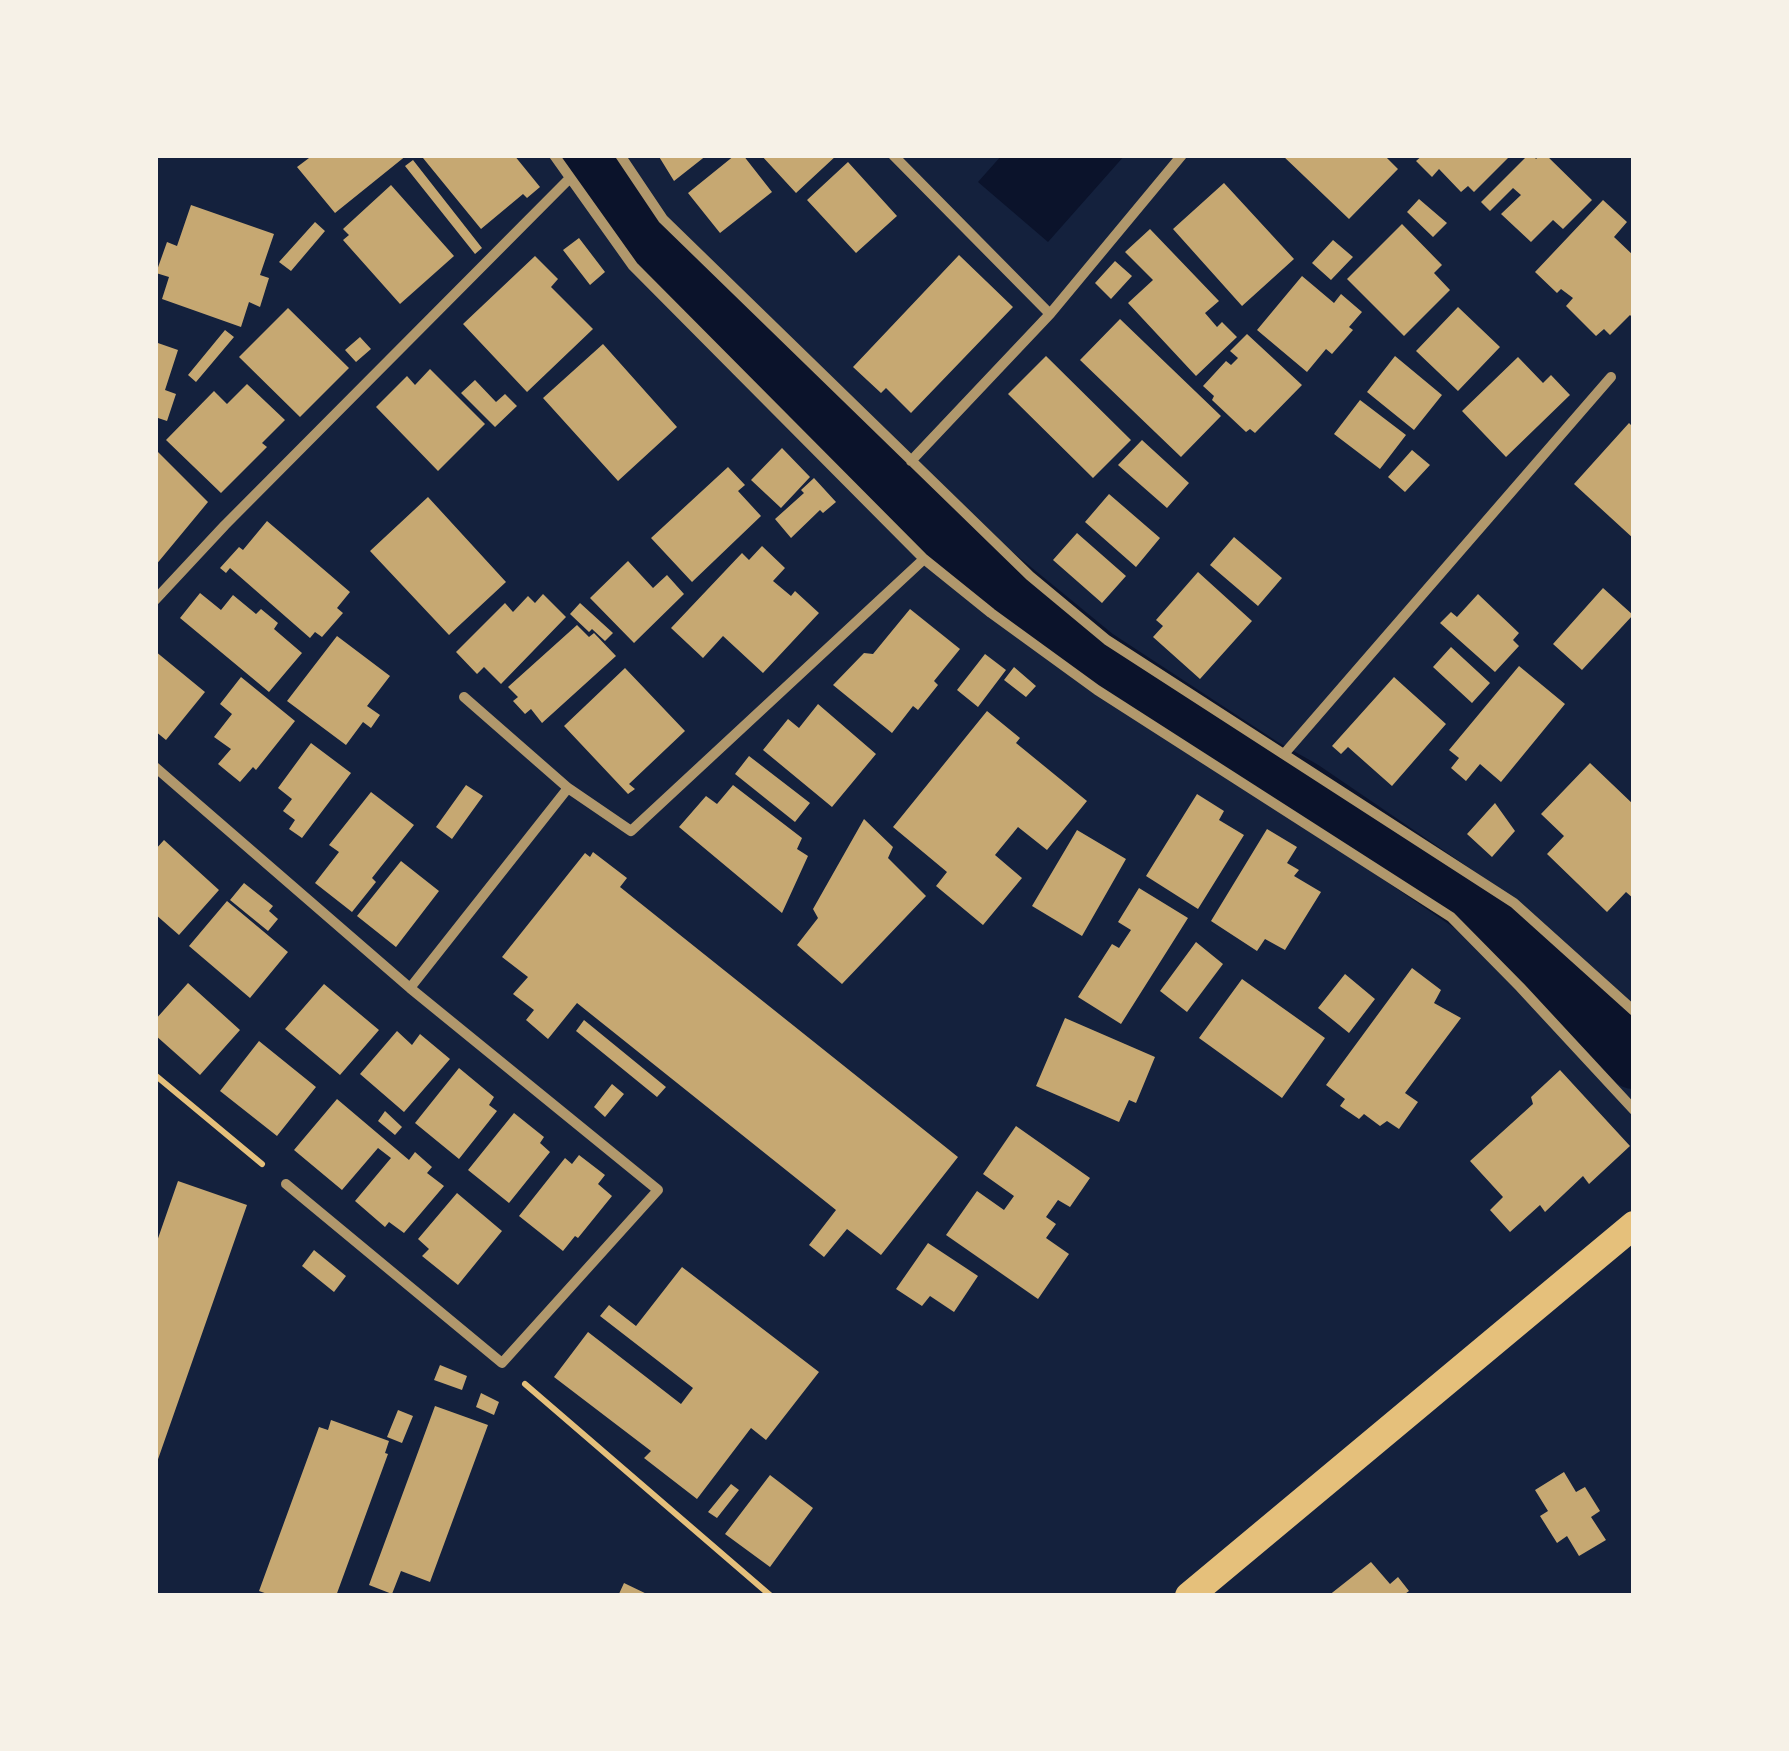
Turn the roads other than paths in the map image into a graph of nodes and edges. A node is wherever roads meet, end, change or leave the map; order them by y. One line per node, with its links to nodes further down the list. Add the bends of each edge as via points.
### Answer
1 (554, 155): 5 (street)
2 (620, 155): 8 (street, via 662,219)
3 (894, 155): 6 (street)
4 (1182, 155): 6 (street)
5 (569, 179): 9 (street, via 633,266); 10 (street)
6 (1050, 314): 8 (street)
7 (1611, 377): 12 (street)
8 (912, 461): 12 (street, via 1107,640)
9 (924, 560): 14 (street, via 630,831); 17 (street, via 1097,690 1451,917)
10 (155, 600)
11 (464, 697): 14 (street)
12 (1284, 754): 16 (street, via 1514,903)
13 (155, 767): 15 (street)
14 (568, 788): 15 (street)
15 (410, 988): 18 (street, via 658,1190 502,1363)
16 (1634, 1011)
17 (1634, 1110)
18 (286, 1184)
19 (1634, 1225): 20 (highway)
20 (1189, 1596)

